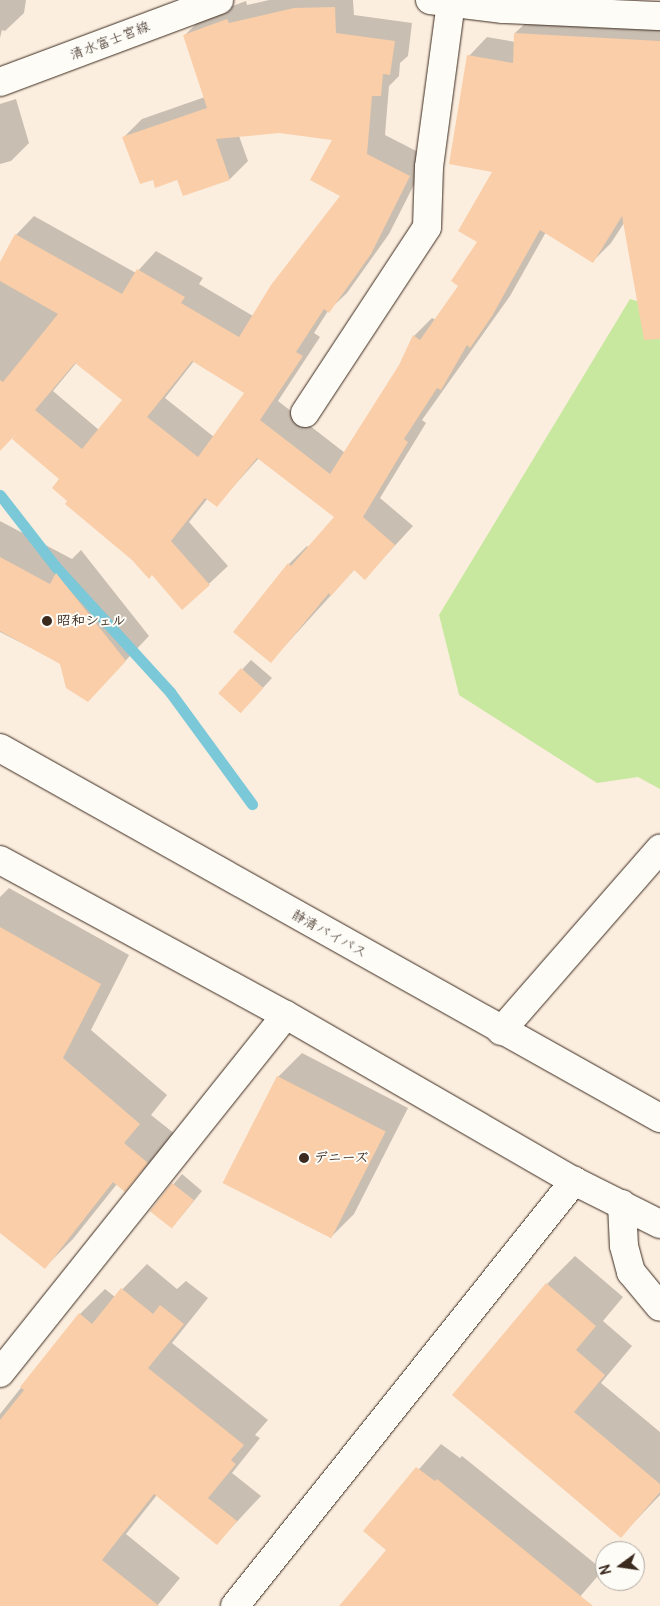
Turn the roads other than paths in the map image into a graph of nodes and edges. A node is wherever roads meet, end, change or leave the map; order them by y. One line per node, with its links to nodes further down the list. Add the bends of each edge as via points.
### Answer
1 (219, 0): 4 (main road, 清水富士宮線)
2 (441, 1): 3 (main road, via 503,9); 5 (main road, via 428,167 427,227)
3 (660, 16)
4 (0, 82)
5 (305, 413)
6 (0, 748): 10 (main road, 静清バイパス)
7 (660, 849): 10 (main road)
8 (0, 860): 9 (main road)
9 (286, 1015): 12 (main road); 16 (main road)
10 (501, 1031): 11 (main road, 静清バイパス)
11 (660, 1118)
12 (574, 1180): 13 (main road); 17 (main road)
13 (622, 1204): 14 (main road); 15 (main road, via 624,1246 631,1272)
14 (660, 1224)
15 (660, 1307)
16 (0, 1373)
17 (235, 1606)

